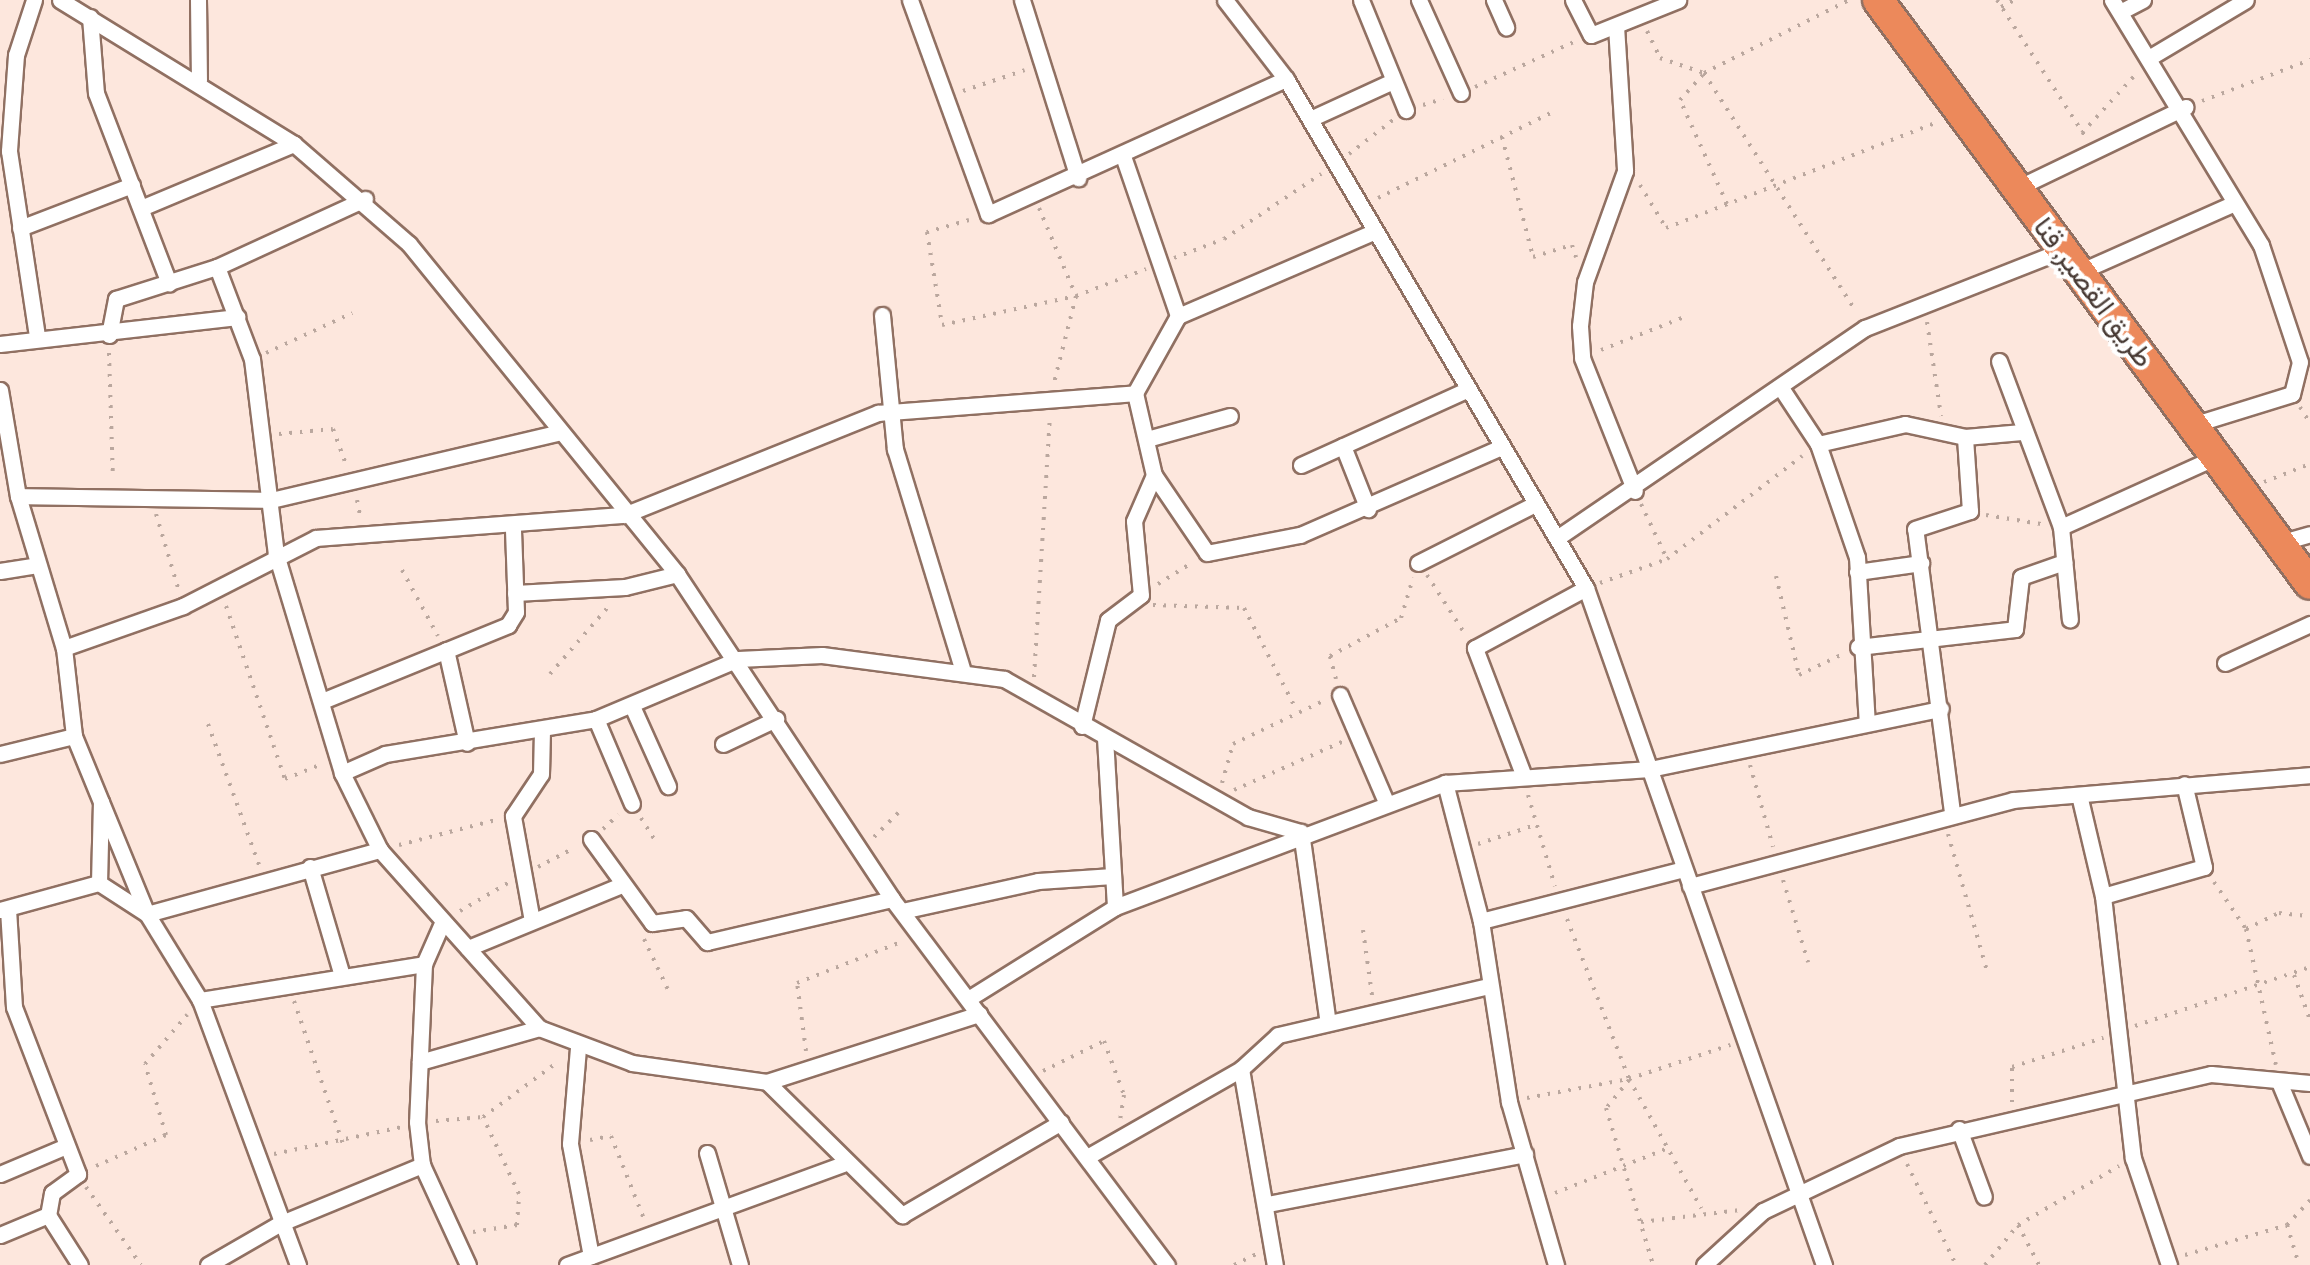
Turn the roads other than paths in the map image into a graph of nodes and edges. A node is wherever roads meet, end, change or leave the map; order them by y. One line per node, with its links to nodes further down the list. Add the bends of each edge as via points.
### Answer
1 (34, 0): 37 (street, via 10,103)
2 (60, 0): 17 (street)
3 (198, 0): 23 (street)
4 (910, 0): 31 (street, via 988,214)
5 (1022, 0): 31 (street)
6 (1225, 0): 22 (street)
7 (1360, 0): 24 (street)
8 (1419, 0): 25 (street)
9 (1494, 0): 20 (street)
10 (1573, 0): 19 (street, via 1591,35)
11 (1633, 0): 18 (street)
12 (1678, 0): 18 (street)
13 (1878, 0): 33 (highway, طريق القصير, قنا)
14 (2144, 0): 16 (street)
15 (2235, 2): 21 (street)
16 (2116, 6): 21 (street)
17 (90, 17): 23 (street); 32 (street, via 89,69)
18 (1640, 17): 19 (street)
19 (1616, 26): 68 (street, via 1626,171 1585,282 1582,358)
20 (1506, 28)
21 (2152, 56): 26 (street)
22 (1286, 79): 28 (street); 30 (street)
23 (199, 80): 29 (street)
24 (1393, 82): 27 (street); 28 (street)
25 (1460, 93)
26 (2185, 107): 33 (street); 35 (street)
27 (1406, 110)
28 (1310, 119): 38 (street)
29 (294, 144): 34 (street); 36 (street)
30 (1122, 156): 31 (street); 43 (street)
31 (1078, 178)
32 (132, 185): 36 (street); 37 (street)
33 (2017, 188): 39 (highway, طريق القصير, قنا)
34 (365, 199): 40 (street); 57 (street)
35 (2230, 206): 39 (street); 49 (street, via 2261,245)
36 (140, 208): 41 (street)
37 (20, 228): 46 (street)
38 (1372, 232): 43 (street); 51 (street)
39 (2071, 261): 52 (street, via 1924,301 1864,328); 56 (highway, طريق القصير, قنا)
40 (218, 266): 41 (street); 44 (street)
41 (169, 282): 45 (street, via 111,302)
42 (882, 315): 54 (street)
43 (1178, 316): 53 (street)
44 (237, 317): 45 (street); 70 (street, via 252,359)
45 (109, 335): 46 (street)
46 (37, 336): 47 (street)
47 (0, 344)
48 (1998, 361): 58 (street)
49 (2305, 361): 56 (street, via 2292,394)
50 (0, 390): 66 (street)
51 (1466, 390): 62 (street); 63 (street)
52 (1783, 391): 61 (street); 68 (street)
53 (1135, 394): 54 (street, via 1052,395); 60 (street)
54 (892, 412): 73 (street, via 819,430); 98 (street, via 915,522)
55 (1230, 416): 60 (street)
56 (2192, 425): 64 (highway, طريق القصير, قنا)
57 (556, 432): 70 (street); 73 (street)
58 (2022, 432): 59 (street); 74 (street)
59 (1966, 437): 61 (street, via 1905,424); 82 (street, via 1969,513 1917,526)
60 (1148, 439): 67 (street)
61 (1818, 444): 85 (street)
62 (1342, 446): 65 (street); 72 (street)
63 (1499, 448): 71 (street); 72 (street)
64 (2216, 457): 74 (street); 78 (highway, طريق القصير, قنا)
65 (1302, 464)
66 (6, 466): 69 (street)
67 (1154, 475): 72 (street, via 1207,553 1300,535); 106 (street, via 1134,521 1138,600 1108,620)
68 (1635, 491): 77 (street)
69 (18, 496): 70 (street, via 149,492); 83 (street)
70 (271, 500): 79 (street)
71 (1535, 504): 77 (street); 81 (street)
72 (1368, 509)
73 (624, 515): 75 (street); 86 (street)
74 (2060, 527): 80 (street)
75 (512, 530): 79 (street, via 364,529); 89 (street)
76 (2310, 534): 78 (street)
77 (1557, 538): 88 (street)
78 (2280, 543): 87 (highway, طريق القصير, قنا)
79 (276, 554): 94 (street, via 183,606); 100 (street)
80 (2064, 562): 90 (street); 92 (street, via 2021,577 2015,629)
81 (1418, 563)
82 (1921, 563): 85 (street); 92 (street)
83 (36, 565): 84 (street); 94 (street)
84 (0, 571)
85 (1857, 572): 93 (street)
86 (677, 574): 89 (street, via 625,587); 96 (street)
87 (2310, 584)
88 (1586, 588): 114 (street); 115 (street, via 1474,653)
89 (515, 593): 95 (street, via 508,625)
90 (2070, 620)
91 (2310, 624): 97 (street)
92 (1934, 639): 93 (street); 102 (street)
93 (1858, 647): 105 (street)
94 (64, 648): 108 (street)
95 (446, 650): 100 (street); 110 (street)
96 (738, 659): 98 (street, via 822,655); 101 (street); 104 (street)
97 (2225, 663)
98 (962, 668): 106 (street, via 1033,692)
99 (1340, 695): 122 (street)
100 (327, 699): 113 (street)
101 (632, 706): 103 (street); 119 (street)
102 (1941, 709): 105 (street); 124 (street)
103 (596, 719): 107 (street); 123 (street)
104 (776, 719): 111 (street); 135 (street)
105 (1867, 722): 114 (street)
106 (1082, 726): 109 (street)
107 (542, 730): 110 (street); 140 (street, via 541,774 513,816 526,854 518,878)
108 (74, 736): 112 (street); 121 (street)
109 (1105, 738): 125 (street, via 1218,798); 130 (street)
110 (467, 743): 113 (street)
111 (723, 744)
112 (0, 754)
113 (340, 766): 127 (street)
114 (1650, 769): 115 (street); 129 (street)
115 (1523, 774): 117 (street)
116 (2310, 775): 118 (street)
117 (1445, 783): 122 (street); 141 (street)
118 (2184, 784): 120 (street); 134 (street, via 2204,867)
119 (668, 786)
120 (2080, 798): 124 (street); 134 (street)
121 (101, 802): 131 (street); 138 (street)
122 (1386, 802): 125 (street)
123 (632, 804)
124 (1947, 814): 133 (street)
125 (1301, 832): 136 (street); 149 (street)
126 (591, 839): 132 (street)
127 (380, 850): 128 (street); 139 (street)
128 (310, 867): 138 (street); 144 (street)
129 (1683, 869): 133 (street); 141 (street)
130 (1113, 876): 135 (street, via 1038,881); 136 (street)
131 (98, 883): 137 (street); 138 (street)
132 (619, 886): 135 (street, via 652,923 686,918 712,943); 140 (street)
133 (1690, 886): 168 (street)
134 (2103, 896): 157 (street, via 2122,1031)
135 (897, 905): 146 (street)
136 (1115, 907): 146 (street)
137 (4, 910): 160 (street, via 14,1007)
138 (147, 914): 147 (street)
139 (443, 921): 142 (street); 143 (street)
140 (532, 922): 142 (street)
141 (1480, 922): 145 (street)
142 (468, 948): 150 (street)
143 (424, 964): 144 (street); 152 (street)
144 (342, 976): 147 (street)
145 (1489, 986): 149 (street); 162 (street, via 1509,1102)
146 (968, 999): 148 (street)
147 (200, 1000): 173 (street)
148 (979, 1014): 154 (street); 158 (street)
149 (1328, 1018): 153 (street, via 1266,1041)
150 (540, 1028): 151 (street); 152 (street)
151 (578, 1048): 154 (street); 175 (street, via 570,1144)
152 (420, 1062): 166 (street)
153 (1242, 1068): 164 (street); 170 (street)
154 (768, 1082): 165 (street)
155 (2310, 1083): 156 (street)
156 (2280, 1084): 157 (street, via 2211,1074); 163 (street)
157 (2122, 1092): 159 (street); 176 (street, via 2134,1158)
158 (1061, 1122): 164 (street); 165 (street, via 902,1215)
159 (1958, 1129): 168 (street, via 1899,1146); 169 (street)
160 (64, 1148): 167 (street); 172 (street, via 78,1174 52,1193)
161 (707, 1153): 171 (street)
162 (1526, 1154): 170 (street); 185 (street)
163 (2310, 1156)
164 (1087, 1157): 183 (street)
165 (844, 1164): 171 (street)
166 (422, 1165): 173 (street); 180 (street)
167 (0, 1174)
168 (1800, 1191): 186 (street, via 1763,1211); 187 (street)
169 (1984, 1196)
170 (1268, 1204): 184 (street)
171 (727, 1212): 175 (street); 182 (street)
172 (48, 1216): 174 (street); 177 (street)
173 (279, 1224): 178 (street); 179 (street)
174 (0, 1235)
175 (591, 1256): 181 (street)
176 (2168, 1263)
177 (80, 1265)
178 (208, 1265)
179 (298, 1265)
180 (468, 1265)
181 (567, 1265)
182 (740, 1265)
183 (1168, 1265)
184 (1276, 1265)
185 (1556, 1265)
186 (1704, 1265)
187 (1824, 1265)

